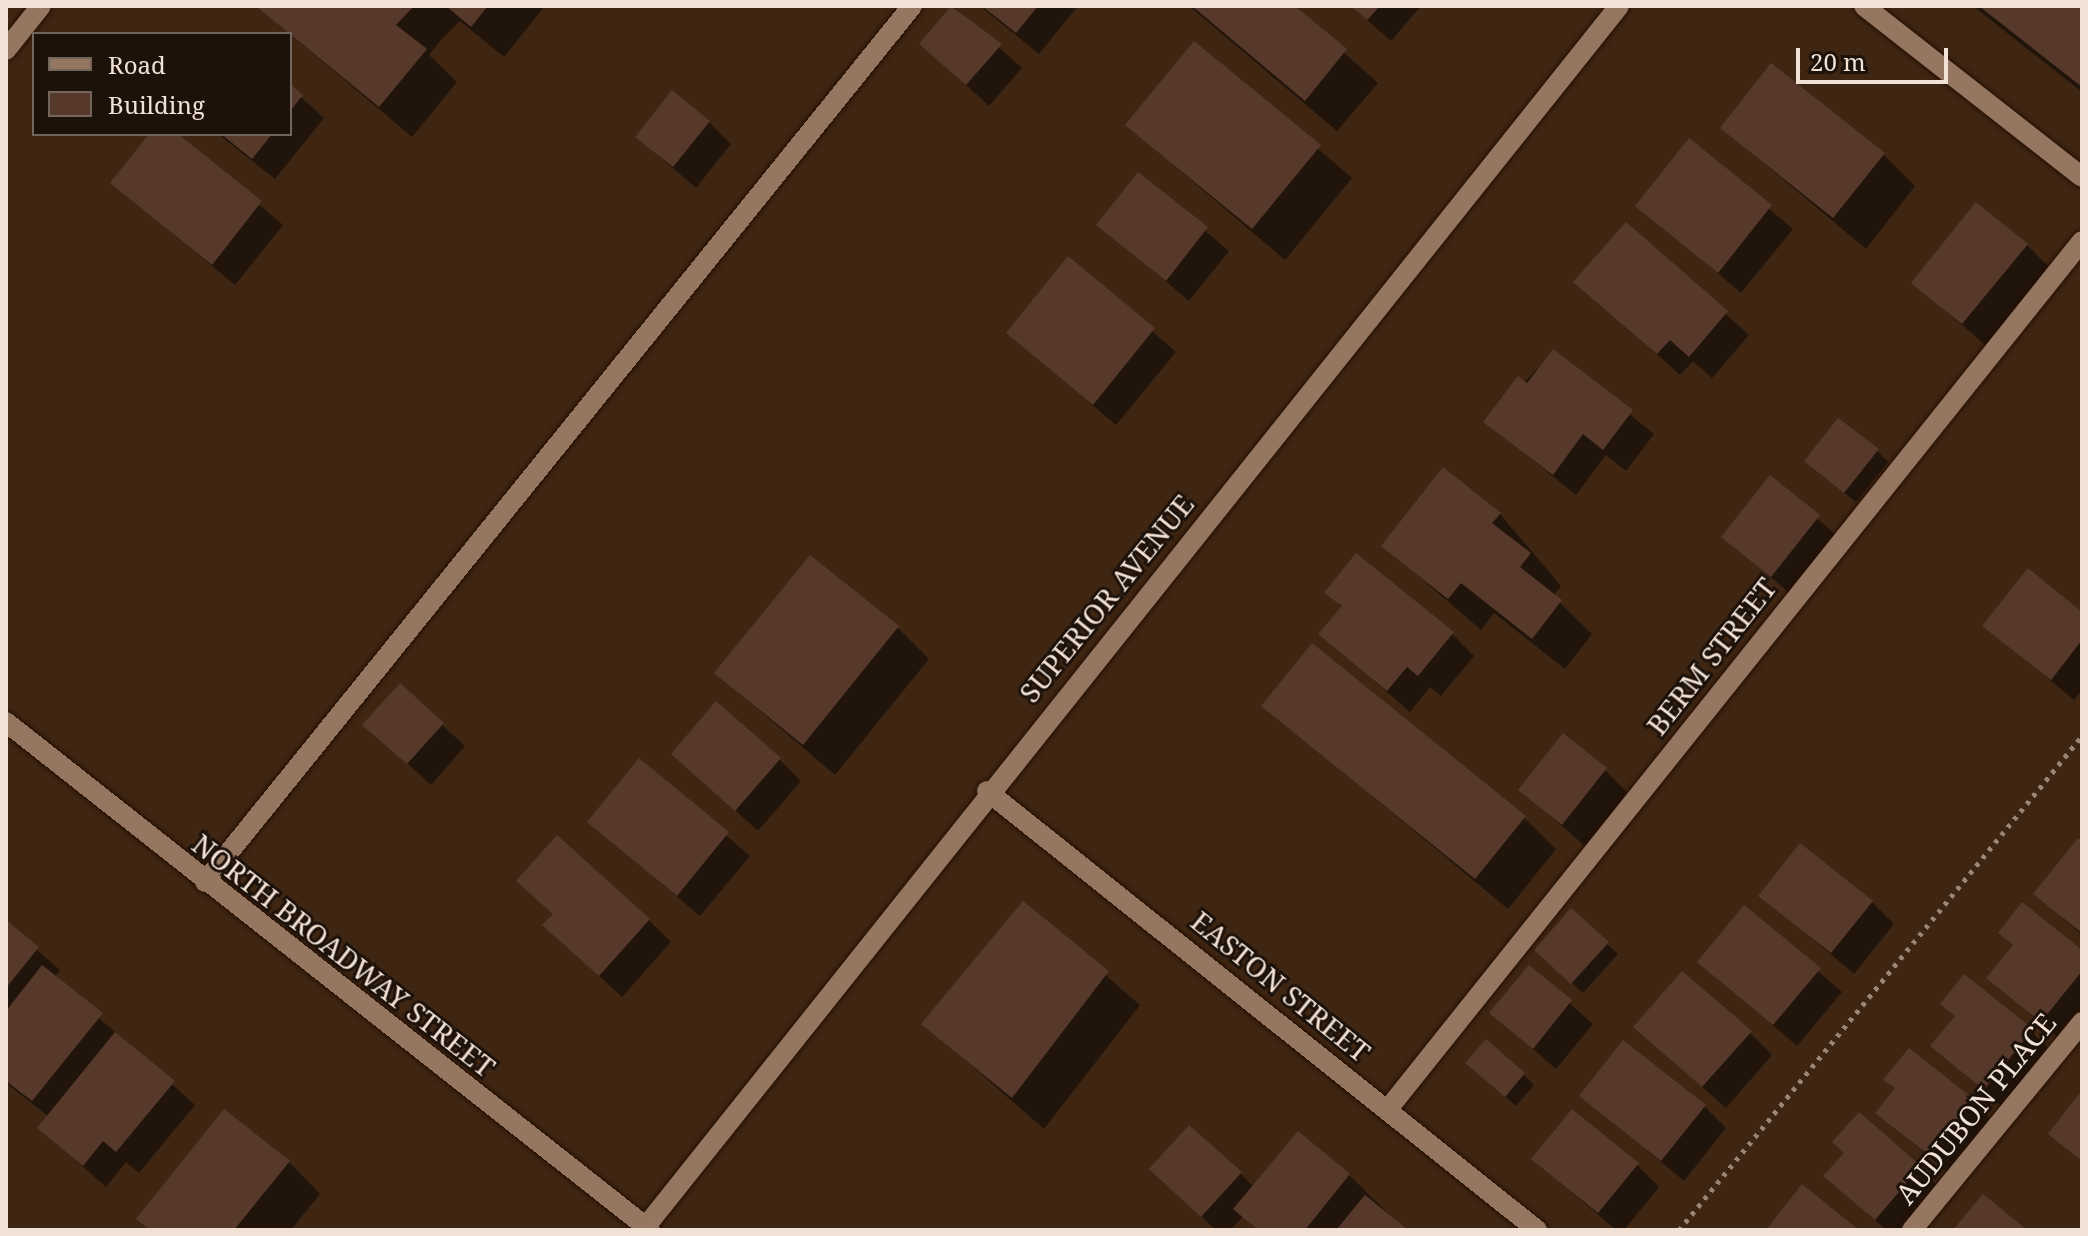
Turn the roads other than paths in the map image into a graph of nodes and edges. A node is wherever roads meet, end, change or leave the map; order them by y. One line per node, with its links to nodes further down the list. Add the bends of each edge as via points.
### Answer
1 (41, 6): 5 (street)
2 (912, 6): 10 (street)
3 (1619, 6): 9 (street, SUPERIOR AVENUE)
4 (1864, 6): 6 (street)
5 (6, 50)
6 (2082, 177)
7 (2082, 241): 12 (street, BERM STREET)
8 (6, 722): 10 (street, NORTH BROADWAY STREET)
9 (987, 791): 12 (street, EASTON STREET); 13 (street, SUPERIOR AVENUE)
10 (205, 882): 13 (street, NORTH BROADWAY STREET)
11 (2082, 1022): 15 (street, AUDUBON PLACE)
12 (1388, 1109): 14 (street, EASTON STREET)
13 (646, 1229)
14 (1537, 1230)
15 (1912, 1230)

